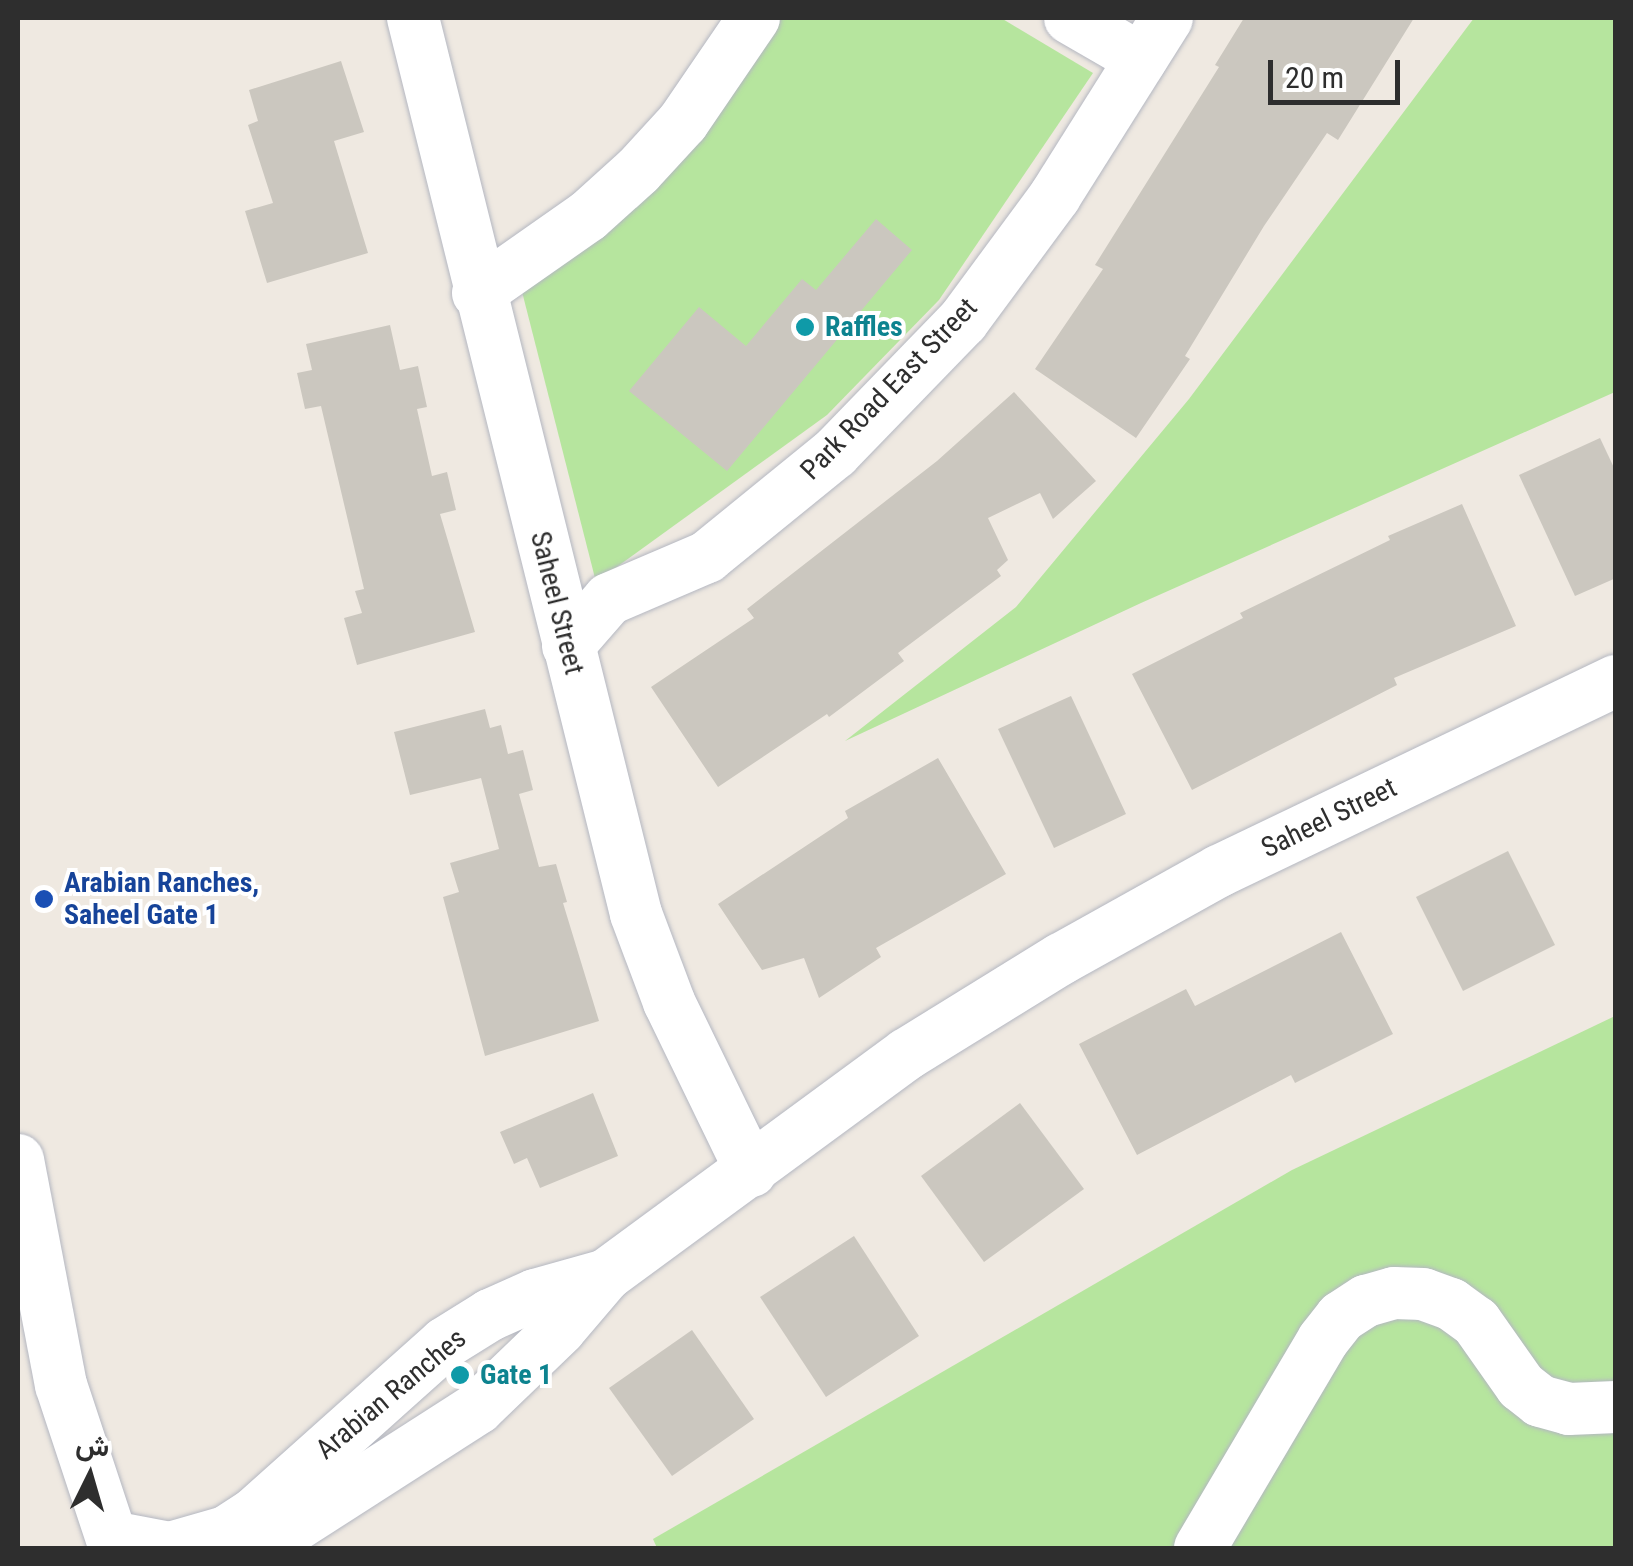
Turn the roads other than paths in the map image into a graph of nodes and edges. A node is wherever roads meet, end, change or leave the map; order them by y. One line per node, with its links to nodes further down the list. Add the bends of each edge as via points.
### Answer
1 (413, 18): 5 (street, Saheel Street)
2 (754, 18): 5 (street, via 683,122 638,171 588,216)
3 (1070, 18): 4 (street, Park Road East Street)
4 (1154, 38): 6 (street, Park Road East Street, via 1055,196 963,321 848,440 707,557 609,600)
5 (478, 293): 6 (street, Saheel Street)
6 (568, 646): 9 (street, Saheel Street, via 636,914 676,1019)
7 (1616, 681): 9 (street, Saheel Street, via 1219,871 1060,959 907,1054)
8 (18, 1160): 15 (street, via 61,1385)
9 (751, 1170): 10 (street, Saheel Street)
10 (606, 1275): 11 (street, Arabian Ranches)
11 (548, 1312): 12 (street, Arabian Ranches, via 490,1315); 14 (street, Arabian Ranches, via 478,1408)
12 (384, 1394): 14 (street); 15 (street, Arabian Ranches, via 226,1532 170,1548)
13 (1616, 1407): 17 (street, via 1569,1410 1540,1401 1476,1322 1451,1304 1423,1294 1366,1301 1323,1340)
14 (424, 1446): 16 (street, Arabian Ranches)
15 (114, 1543)
16 (260, 1548)
17 (1200, 1548)

